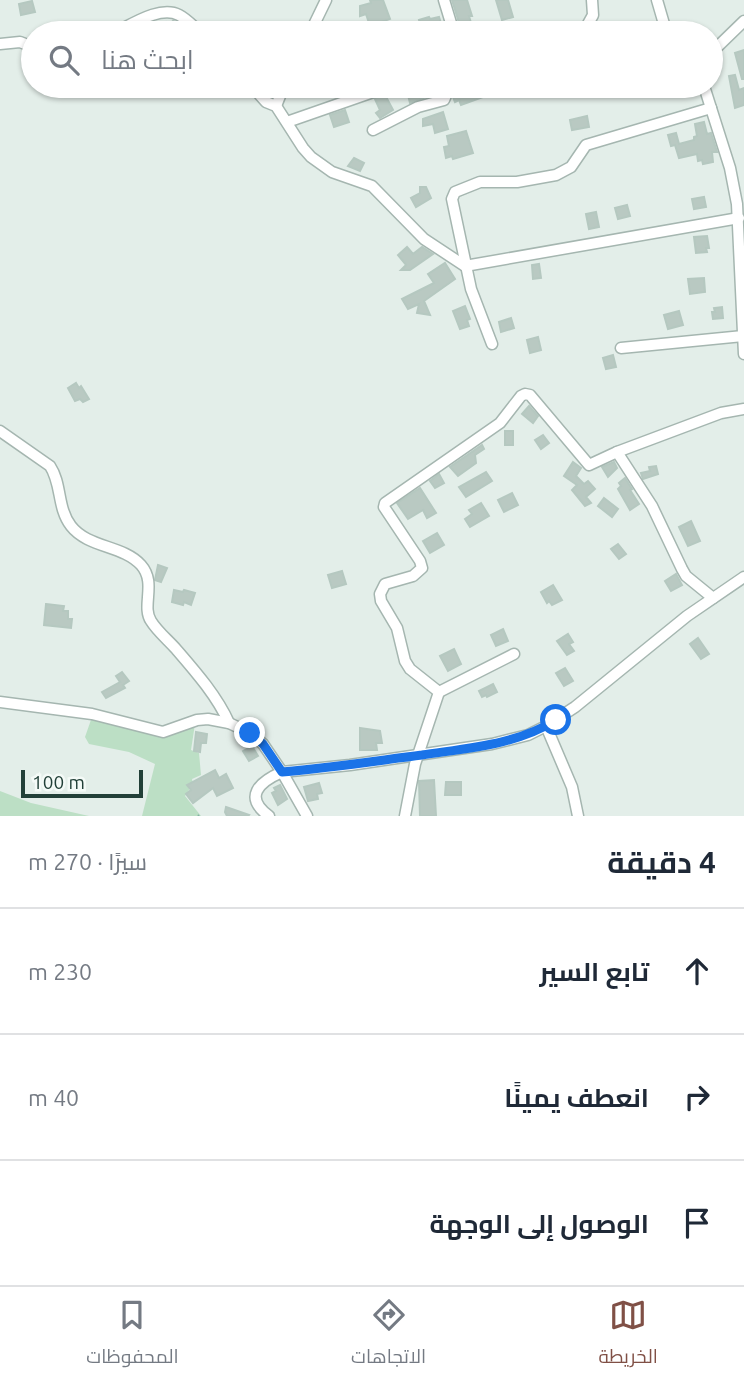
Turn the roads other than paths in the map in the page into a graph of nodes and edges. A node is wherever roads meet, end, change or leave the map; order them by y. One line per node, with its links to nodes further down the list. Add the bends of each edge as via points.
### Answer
1 (326, 0): 7 (street)
2 (444, 0): 8 (street)
3 (592, 0): 9 (street)
4 (657, 0): 10 (street)
5 (144, 21): 6 (street, via 167,12)
6 (187, 21)
7 (316, 21)
8 (450, 21)
9 (590, 21)
10 (664, 21)
11 (744, 22): 12 (street)
12 (723, 41)
13 (21, 42): 14 (street)
14 (0, 44)
15 (262, 98): 20 (street)
16 (279, 98): 20 (street)
17 (356, 98): 22 (street)
18 (445, 98): 23 (street)
19 (707, 98): 21 (street)
20 (276, 106): 22 (street)
21 (710, 108): 24 (street, via 730,168); 25 (street, via 586,145 571,167 556,175 480,182 455,192 452,199)
22 (287, 122): 25 (street, via 312,157 345,178 372,186 424,239)
23 (373, 130)
24 (739, 218): 25 (street); 26 (street)
25 (465, 266): 28 (street)
26 (742, 267): 27 (street)
27 (743, 336): 29 (street); 30 (street)
28 (492, 344)
29 (621, 348)
30 (744, 354)
31 (744, 409): 33 (street, via 721,413)
32 (0, 431): 39 (street, via 50,466 65,515 80,535 142,565 148,577 151,622)
33 (617, 452): 35 (street, via 652,506 686,576); 37 (street, via 589,465 525,394 500,423 384,503 422,568 413,576 385,584 381,601 397,628 410,669)
34 (744, 577): 35 (street)
35 (713, 598): 40 (street)
36 (514, 654): 37 (street)
37 (439, 692): 41 (street)
38 (0, 702): 39 (street, via 92,714 163,732 197,720)
39 (229, 723): 42 (street, via 263,744)
40 (546, 726): 41 (street, via 502,742); 46 (street, via 572,788)
41 (419, 755): 42 (street); 45 (street)
42 (282, 772): 43 (street, via 262,784 255,795); 44 (street)
43 (269, 816)
44 (307, 816)
45 (405, 816)
46 (578, 816)

